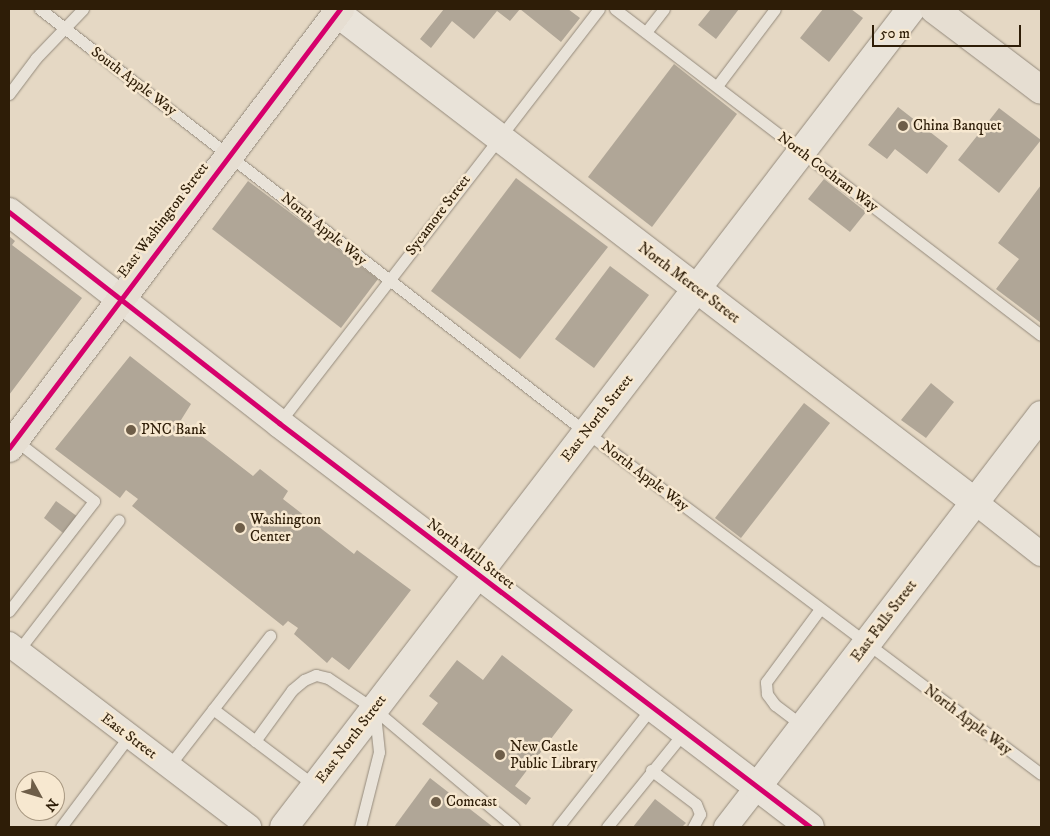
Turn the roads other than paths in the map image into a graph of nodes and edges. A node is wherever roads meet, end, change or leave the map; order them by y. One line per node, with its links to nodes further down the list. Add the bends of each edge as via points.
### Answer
1 (40, 9): 10 (lane, South Apple Way)
2 (83, 9): 10 (lane)
3 (599, 9): 15 (lane, Sycamore Street)
4 (615, 9): 11 (lane, North Cochran Way)
5 (664, 9): 11 (lane)
6 (775, 9): 12 (lane)
7 (911, 9): 16 (street, East North Street)
8 (934, 9): 13 (main road)
9 (336, 10): 15 (street, North Mercer Street); 17 (main road, East Washington Street)
10 (65, 28): 14 (lane); 17 (lane, South Apple Way)
11 (646, 32): 12 (lane, North Cochran Way)
12 (716, 86): 16 (lane, North Cochran Way)
13 (1041, 90)
14 (9, 94)
15 (498, 137): 19 (lane, Sycamore Street); 20 (street, North Mercer Street)
16 (802, 152): 20 (street, East North Street); 22 (lane, North Cochran Way)
17 (229, 154): 19 (lane, North Apple Way); 21 (main road, East Washington Street)
18 (9, 212): 21 (street, North Mill Street)
19 (388, 280): 24 (lane, Sycamore Street); 25 (lane, North Apple Way)
20 (696, 289): 25 (street, East North Street); 27 (street, North Mercer Street)
21 (118, 299): 24 (street, North Mill Street); 26 (main road, East Washington Street)
22 (1041, 335)
23 (1041, 415): 27 (street, East Falls Street)
24 (279, 423): 30 (street, North Mill Street)
25 (586, 432): 30 (street, East North Street); 31 (lane, North Apple Way)
26 (12, 444): 32 (lane, via 94,501)
27 (974, 502): 29 (street, North Mercer Street); 34 (street, East Falls Street)
28 (119, 520): 35 (lane, via 44,617)
29 (1041, 554)
30 (478, 574): 36 (street, North Mill Street); 38 (street, East North Street)
31 (820, 609): 34 (lane, North Apple Way); 39 (lane, via 766,682 767,694 775,705)
32 (9, 611)
33 (270, 636): 37 (lane)
34 (867, 644): 39 (street, East Falls Street); 45 (lane, North Apple Way)
35 (13, 648): 41 (street, East Street)
36 (654, 706): 40 (street, North Mill Street); 53 (lane)
37 (213, 709): 42 (lane); 43 (lane)
38 (374, 709): 42 (lane, via 344,686 316,675 292,690); 46 (street, East North Street); 51 (lane, via 379,752); 52 (lane)
39 (803, 726): 47 (street, East Falls Street)
40 (685, 731): 44 (lane); 47 (street, North Mill Street)
41 (129, 736): 43 (street, East Street); 48 (lane)
42 (255, 741): 46 (lane)
43 (169, 766): 49 (street, East Street)
44 (651, 770): 54 (lane); 55 (lane, via 696,804 700,814)
45 (1041, 774)
46 (315, 786): 50 (street, East North Street)
47 (757, 787): 56 (street, East Falls Street); 57 (street, North Mill Street)
48 (61, 827)
49 (249, 827)
50 (284, 827)
51 (360, 827)
52 (514, 827)
53 (559, 827)
54 (608, 827)
55 (693, 827)
56 (726, 827)
57 (810, 827)

